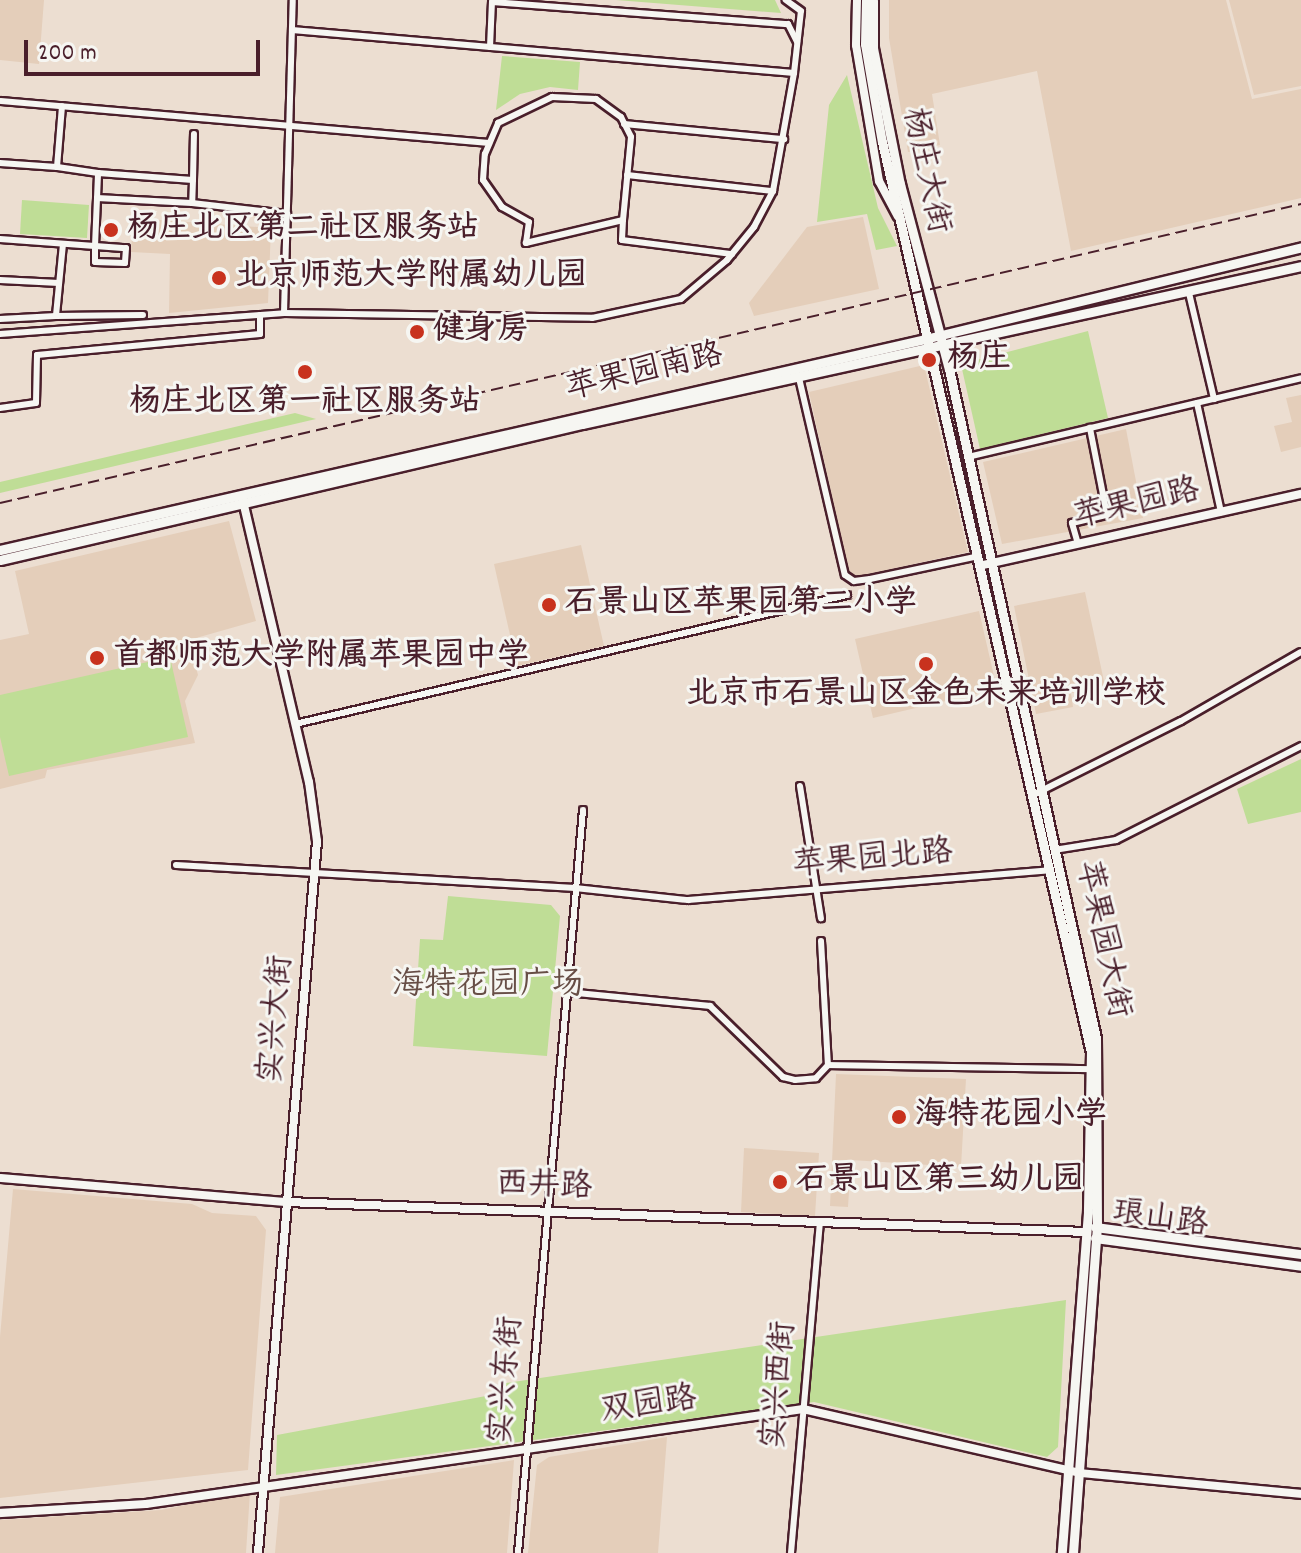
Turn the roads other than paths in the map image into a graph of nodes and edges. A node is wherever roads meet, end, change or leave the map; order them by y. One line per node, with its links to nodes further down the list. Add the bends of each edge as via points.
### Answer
1 (293, 0): 6 (street)
2 (786, 0): 7 (street, via 801,11)
3 (857, 0): 26 (street, 杨庄大街, via 856,45 879,181)
4 (866, 0): 26 (main road, 杨庄大街, via 868,68)
5 (873, 0): 43 (main road, 杨庄大街, via 873,48)
6 (292, 30): 8 (street); 13 (street)
7 (797, 42): 8 (street, via 788,24 492,2); 9 (street)
8 (490, 47): 9 (street)
9 (794, 73): 15 (street)
10 (0, 101): 11 (street)
11 (62, 106): 13 (street); 18 (street)
12 (624, 124): 15 (street); 16 (street, via 596,99 552,97 498,123); 20 (street, via 631,137)
13 (289, 126): 16 (street); 25 (street)
14 (194, 134): 21 (street)
15 (784, 139): 22 (street)
16 (489, 143): 27 (street, via 483,180 502,207 529,222 526,243)
17 (0, 163): 18 (street)
18 (57, 167): 19 (street)
19 (98, 173): 21 (street); 23 (street)
20 (627, 175): 22 (street); 27 (street)
21 (193, 180): 24 (street)
22 (773, 191): 32 (street)
23 (97, 198): 24 (street); 30 (street)
24 (192, 203): 25 (street)
25 (287, 214): 37 (street)
26 (900, 219): 43 (main road, 杨庄大街)
27 (623, 220): 32 (street, via 622,240)
28 (0, 239): 29 (street)
29 (63, 244): 30 (street); 35 (street)
30 (95, 246): 30 (street, via 95,262 125,263 126,248)
31 (1301, 247): 43 (main road, 苹果园南路)
32 (732, 254): 37 (street, via 681,299 592,318)
33 (1301, 266): 36 (main road, 苹果园南路)
34 (0, 280): 35 (street)
35 (59, 283): 40 (street)
36 (1189, 293): 44 (main road, 苹果园南路); 47 (street)
37 (284, 313): 39 (street)
38 (143, 315): 40 (street)
39 (260, 315): 42 (street); 49 (street, via 260,334 37,355 36,403)
40 (56, 316): 41 (street)
41 (0, 319)
42 (0, 334)
43 (933, 337): 44 (main road, 杨庄大街); 53 (main road, 苹果园南路)
44 (937, 350): 45 (main road, 苹果园南路); 51 (main road, 苹果园大街); 58 (main road, 苹果园大街)
45 (799, 378): 53 (main road, 苹果园南路); 58 (street, via 845,575 854,581)
46 (1301, 378): 47 (street)
47 (1214, 399): 48 (street)
48 (1197, 403): 50 (street); 54 (street)
49 (0, 408)
50 (1090, 428): 51 (street); 55 (street, via 1107,515 1072,523)
51 (968, 457): 58 (main road, 苹果园大街)
52 (1301, 494): 54 (street, 苹果园路)
53 (243, 501): 56 (main road, 苹果园南路); 57 (main road, 苹果园南路); 61 (street, 实兴大街)
54 (1221, 512): 55 (street, 苹果园路)
55 (1078, 544): 58 (street, 苹果园路)
56 (0, 550)
57 (0, 560)
58 (985, 561): 64 (main road, 苹果园大街)
59 (847, 595): 61 (street)
60 (1301, 652): 64 (street)
61 (295, 724): 69 (street, 实兴大街, via 316,823)
62 (1301, 746): 66 (street, via 1116,840)
63 (800, 786): 71 (street)
64 (1038, 792): 66 (main road, 苹果园大街)
65 (583, 810): 70 (street, 实兴东街)
66 (1051, 851): 68 (main road, 苹果园大街); 76 (main road, 苹果园大街)
67 (176, 865): 69 (street, 苹果园北路)
68 (1051, 870): 71 (street, 苹果园北路); 76 (main road, 苹果园大街)
69 (314, 876): 70 (street, 苹果园北路); 78 (street, 实兴大街)
70 (575, 888): 71 (street, 苹果园北路, via 700,900); 74 (street, 实兴东街)
71 (818, 889): 72 (street)
72 (821, 918)
73 (821, 941): 75 (street)
74 (567, 992): 75 (street, via 710,1006 783,1077 816,1078); 79 (street, 实兴东街)
75 (828, 1065): 76 (street)
76 (1096, 1069): 81 (main road, 苹果园大街); 82 (main road, 苹果园大街)
77 (0, 1178): 78 (street, 西井路)
78 (287, 1202): 79 (street, 西井路); 89 (street, 实兴大街)
79 (547, 1212): 80 (street, 西井路); 87 (street, 实兴东街)
80 (820, 1222): 82 (street, 西井路); 86 (street, 实兴西街)
81 (1097, 1226): 82 (main road, 琅山路); 83 (main road, 苹果园大街); 84 (main road, 琅山路)
82 (1087, 1232): 83 (main road, 琅山路); 88 (main road, 苹果园大街)
83 (1097, 1239): 85 (main road, 琅山路); 88 (main road, 苹果园大街)
84 (1301, 1254)
85 (1301, 1266)
86 (803, 1409): 87 (street, 双园路); 88 (street, 双园路); 94 (street, 实兴西街)
87 (526, 1449): 89 (street, 双园路); 93 (street, 实兴东街)
88 (1074, 1472): 90 (street, 双园路); 95 (main road, 苹果园大街); 96 (main road, 苹果园大街)
89 (263, 1486): 91 (street, 双园路, via 146,1504); 92 (street, 实兴大街)
90 (1301, 1494)
91 (0, 1513)
92 (258, 1553)
93 (518, 1553)
94 (791, 1553)
95 (1062, 1553)
96 (1073, 1553)

